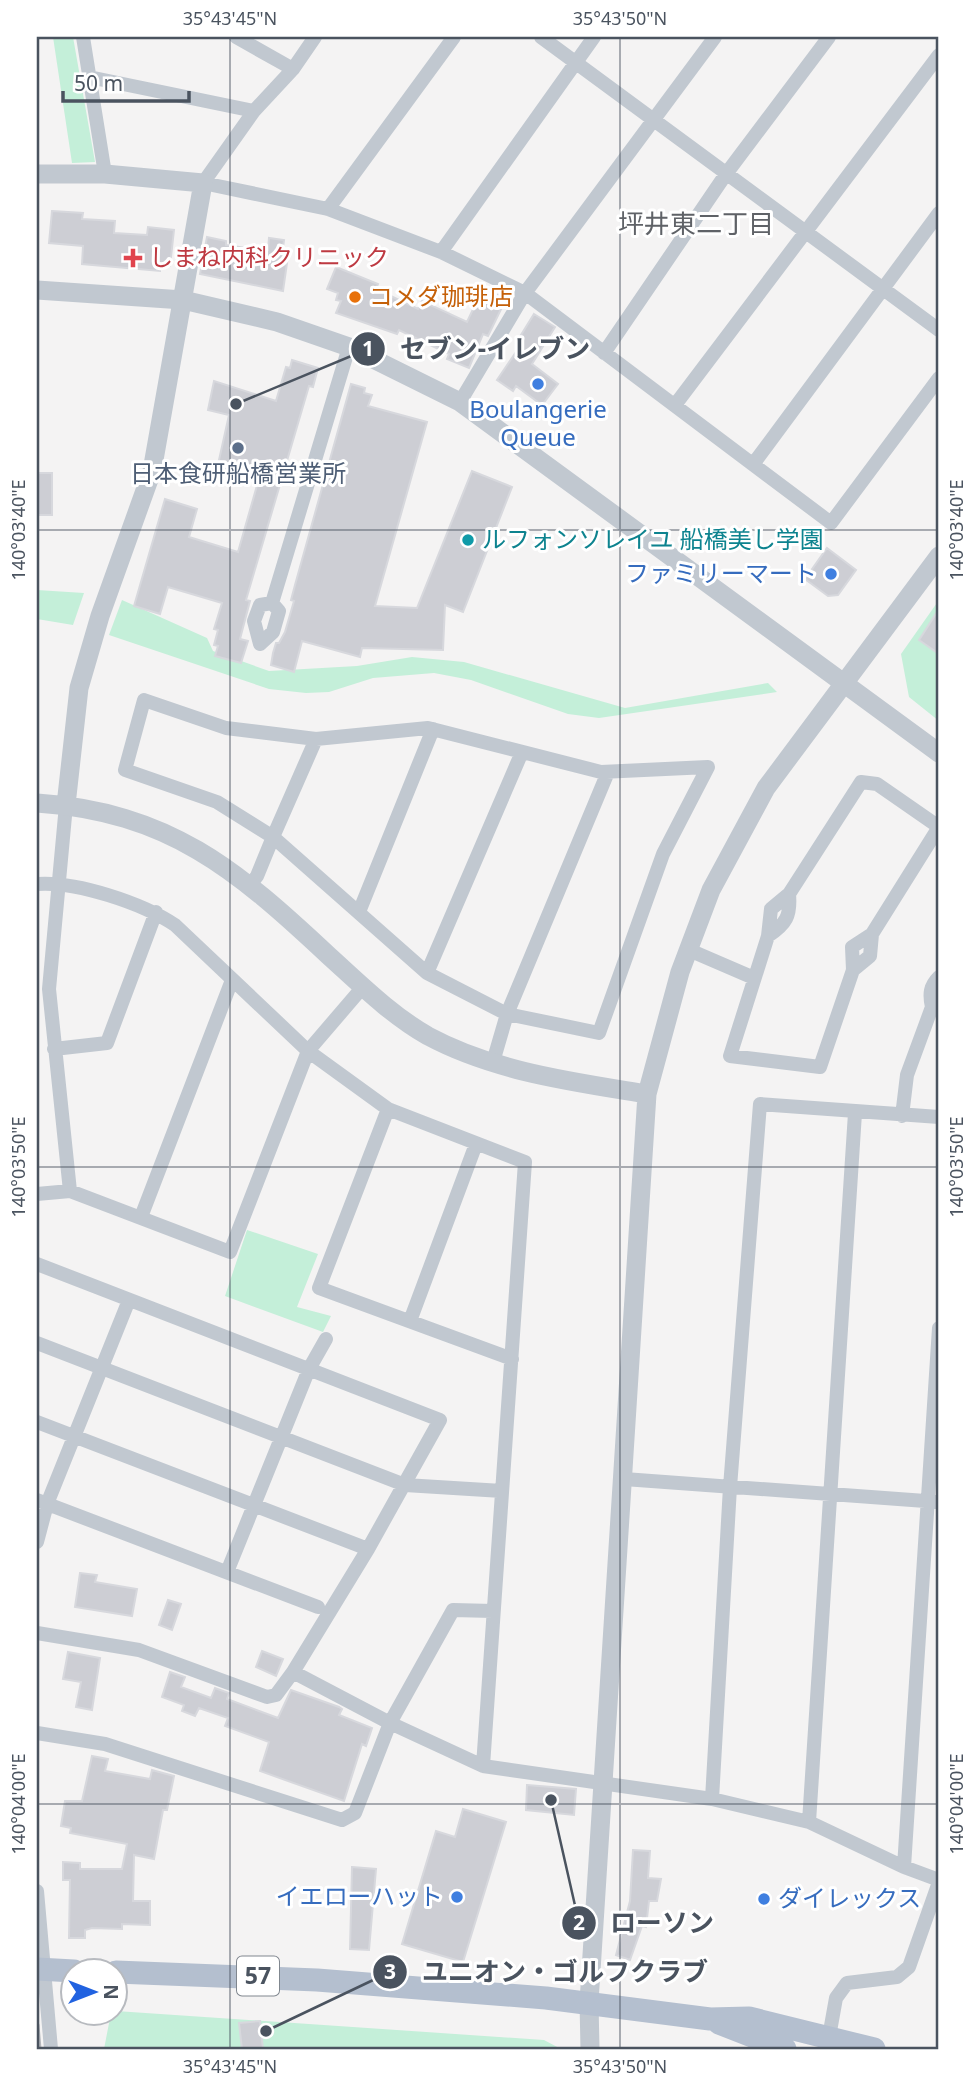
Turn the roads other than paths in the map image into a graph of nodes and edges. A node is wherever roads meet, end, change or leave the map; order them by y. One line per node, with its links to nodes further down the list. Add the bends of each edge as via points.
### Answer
1 (83, 37): 12 (street)
2 (236, 37): 11 (street)
3 (315, 37): 11 (street)
4 (454, 37): 19 (street)
5 (541, 37): 10 (street)
6 (594, 37): 10 (street)
7 (715, 37): 14 (street)
8 (829, 37): 17 (street)
9 (939, 55): 21 (street)
10 (576, 62): 14 (street); 22 (street)
11 (293, 69): 13 (street)
12 (89, 77): 13 (street); 15 (street)
13 (254, 111): 18 (street)
14 (654, 120): 17 (street); 25 (street)
15 (105, 173): 16 (street); 18 (street)
16 (37, 174)
17 (726, 174): 21 (street); 29 (street)
18 (203, 183): 19 (street); 26 (street)
19 (328, 209): 22 (street)
20 (939, 213): 23 (street)
21 (804, 231): 23 (street); 32 (street)
22 (441, 252): 25 (street)
23 (882, 288): 27 (street); 33 (street)
24 (37, 290): 26 (street)
25 (525, 293): 29 (street); 31 (street)
26 (183, 300): 28 (street, via 277,322); 43 (street, via 152,471 79,688)
27 (939, 330)
28 (349, 347): 31 (street); 35 (street)
29 (604, 352): 32 (street)
30 (939, 378): 33 (street, via 831,523)
31 (460, 402): 36 (street)
32 (675, 405): 33 (street)
33 (754, 463)
34 (939, 556): 36 (street)
35 (272, 603)
36 (847, 683): 40 (street); 51 (street, via 766,788 710,890)
37 (433, 729): 38 (street); 39 (street); 50 (street)
38 (316, 739): 45 (street); 45 (street, via 226,728 144,700 125,770 217,802)
39 (522, 752): 41 (street); 52 (street)
40 (939, 753)
41 (608, 772): 58 (street); 58 (street, via 708,767 663,853 600,1033)
42 (37, 803): 43 (street)
43 (66, 805): 46 (street); 48 (street, via 96,809 176,836)
44 (939, 827): 54 (street, via 877,784 861,782 789,894 789,917 768,936); 54 (street, via 872,934 870,956 853,970 820,1067 730,1056)
45 (273, 837): 48 (street); 50 (street)
46 (59, 882): 47 (street); 49 (street); 59 (street, via 49,989)
47 (37, 884)
48 (250, 885): 56 (street)
49 (156, 912): 55 (street); 59 (street, via 107,1043)
50 (359, 912): 52 (street)
51 (689, 950): 54 (street); 62 (street)
52 (427, 973): 58 (street)
53 (939, 977): 57 (street, via 930,996)
54 (754, 978)
55 (232, 980): 60 (street); 70 (street)
56 (362, 988): 60 (street); 61 (street, via 428,1035)
57 (936, 1004): 65 (street, via 907,1075)
58 (507, 1014): 61 (street)
59 (54, 1049): 68 (street)
60 (308, 1051): 63 (street); 70 (street, via 230,1252)
61 (493, 1062): 62 (street, via 543,1077)
62 (647, 1094): 83 (street)
63 (388, 1109): 67 (street); 73 (street, via 319,1288)
64 (855, 1113): 65 (street); 85 (street, via 760,1104); 87 (street)
65 (902, 1116): 66 (street)
66 (939, 1117)
67 (476, 1144): 73 (street); 77 (street, via 525,1162)
68 (70, 1191): 69 (street); 70 (street)
69 (37, 1194)
70 (141, 1217)
71 (37, 1264): 72 (street)
72 (129, 1300): 78 (street); 79 (street)
73 (410, 1321): 77 (street)
74 (939, 1328): 88 (street)
75 (326, 1339): 79 (street)
76 (37, 1343): 78 (street)
77 (512, 1359): 86 (street)
78 (101, 1367): 81 (street); 82 (street)
79 (309, 1369): 82 (street); 84 (street, via 440,1420)
80 (37, 1422): 81 (street)
81 (74, 1436): 89 (street); 90 (street)
82 (281, 1437): 84 (street); 90 (street)
83 (624, 1479): 85 (street); 101 (street)
84 (405, 1485): 86 (street); 92 (street)
85 (730, 1487): 87 (street); 102 (street)
86 (502, 1491): 95 (street)
87 (829, 1494): 88 (street); 103 (street)
88 (933, 1501): 104 (street)
89 (42, 1502): 91 (street); 93 (street)
90 (253, 1505): 92 (street); 93 (street)
91 (37, 1542)
92 (368, 1549): 97 (street)
93 (227, 1572): 94 (street)
94 (318, 1607)
95 (493, 1611): 98 (street, via 453,1610); 100 (street)
96 (37, 1633): 97 (street, via 139,1650 267,1697 276,1695)
97 (293, 1672): 98 (street)
98 (390, 1723): 99 (street, via 355,1813 342,1821 105,1744); 100 (street)
99 (37, 1733)
100 (483, 1766): 101 (street)
101 (602, 1782): 102 (street); 110 (street)
102 (712, 1799): 103 (street)
103 (809, 1822): 104 (street)
104 (904, 1867): 105 (street)
105 (939, 1881): 112 (street, via 909,1967 897,1977 847,1983 836,1998)
106 (37, 1891): 107 (street)
107 (40, 1969): 108 (main road); 113 (street)
108 (60, 1970)
109 (130, 1972): 110 (main road, 57, via 268,1977)
110 (589, 2003): 111 (main road, 57); 114 (street)
111 (710, 2019): 112 (main road, 57, via 749,2018); 115 (main road, 57)
112 (829, 2037): 116 (main road, 57)
113 (51, 2049)
114 (590, 2049)
115 (785, 2049)
116 (874, 2049)

